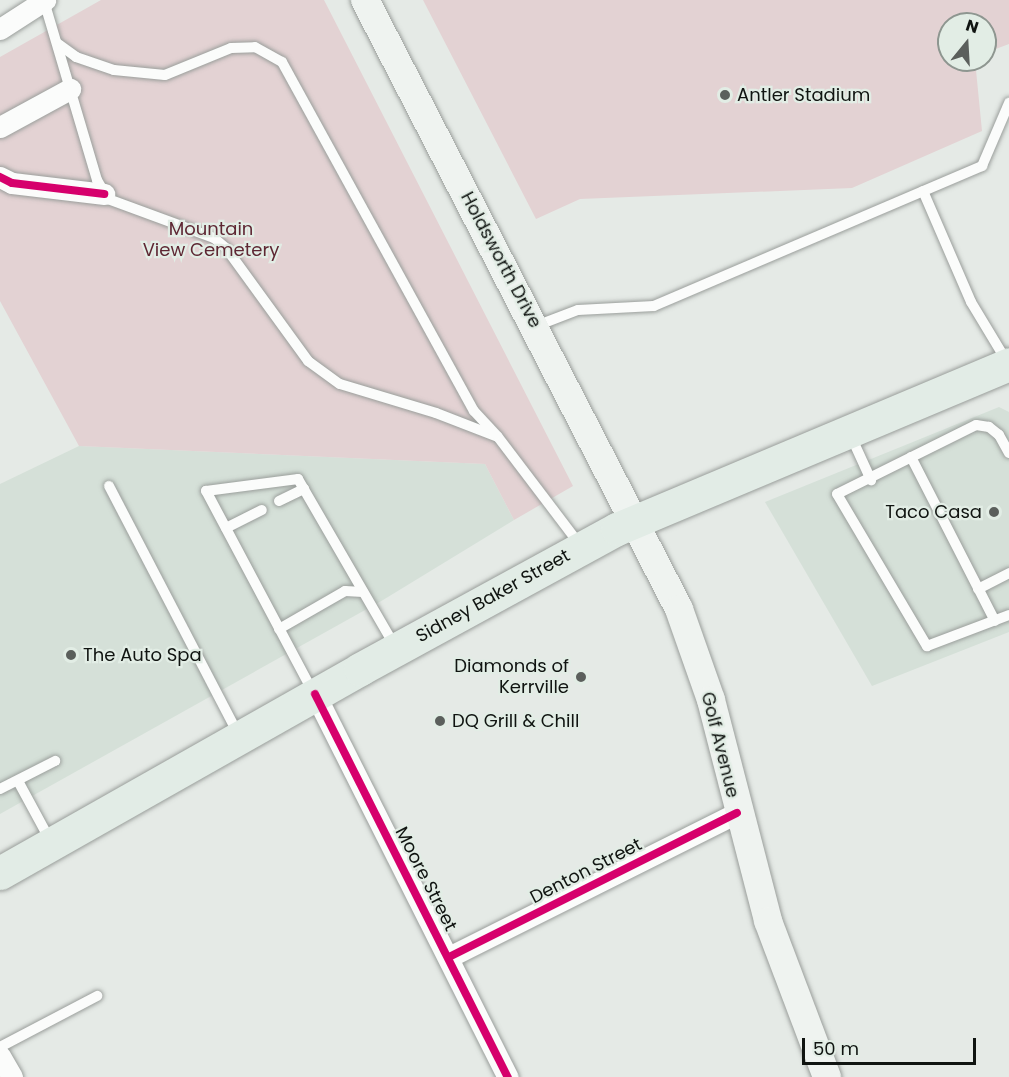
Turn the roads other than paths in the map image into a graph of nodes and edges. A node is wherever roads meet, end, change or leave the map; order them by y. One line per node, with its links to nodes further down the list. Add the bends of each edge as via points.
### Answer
1 (45, 0): 3 (street); 4 (lane)
2 (365, 0): 11 (main road, Holdsworth Drive)
3 (0, 29)
4 (57, 43): 5 (lane); 14 (lane, via 76,57 114,70 165,75 231,48 255,47 282,62 474,411)
5 (70, 89): 7 (street); 10 (lane)
6 (1009, 103): 9 (lane, via 982,166)
7 (0, 126)
8 (0, 177): 10 (street, via 12,183)
9 (922, 191): 11 (lane, via 654,306 578,310); 12 (lane, via 971,302)
10 (104, 194): 14 (lane, via 120,206 214,238 226,248 308,361 340,384 436,413)
11 (536, 326): 22 (main road, Holdsworth Drive)
12 (1009, 364): 13 (main road, Sidney Baker Street)
13 (849, 431): 17 (lane); 22 (main road, Sidney Baker Street)
14 (498, 437): 24 (lane)
15 (1009, 453): 16 (lane, via 999,435 989,427 976,425)
16 (910, 458): 17 (lane); 26 (lane)
17 (871, 480): 29 (lane, via 837,494 927,646)
18 (109, 486): 33 (lane)
19 (304, 489): 20 (lane); 23 (lane, via 298,479 206,491); 27 (lane)
20 (279, 501)
21 (262, 510): 23 (lane)
22 (634, 521): 24 (main road, Sidney Baker Street); 37 (main road, Golf Avenue, via 679,609 711,700)
23 (226, 528): 30 (lane)
24 (582, 548): 31 (main road, Sidney Baker Street)
25 (1009, 573): 26 (lane)
26 (978, 589): 29 (lane)
27 (363, 592): 30 (lane, via 345,591); 31 (lane)
28 (1009, 615): 29 (lane)
29 (995, 621)
30 (279, 629): 32 (lane)
31 (396, 649): 32 (main road, Sidney Baker Street)
32 (315, 694): 33 (main road, Sidney Baker Street); 40 (street, Moore Street)
33 (239, 737): 38 (main road, Sidney Baker Street)
34 (55, 761): 35 (lane)
35 (18, 781): 36 (lane); 38 (lane)
36 (0, 789)
37 (737, 813): 40 (street, Denton Street); 46 (main road, Golf Avenue, via 768,921)
38 (52, 844): 39 (main road, Sidney Baker Street)
39 (0, 873)
40 (449, 957): 45 (street, Moore Street)
41 (97, 996): 42 (lane)
42 (0, 1047)
43 (0, 1056): 44 (street)
44 (12, 1077)
45 (508, 1077)
46 (827, 1077)

